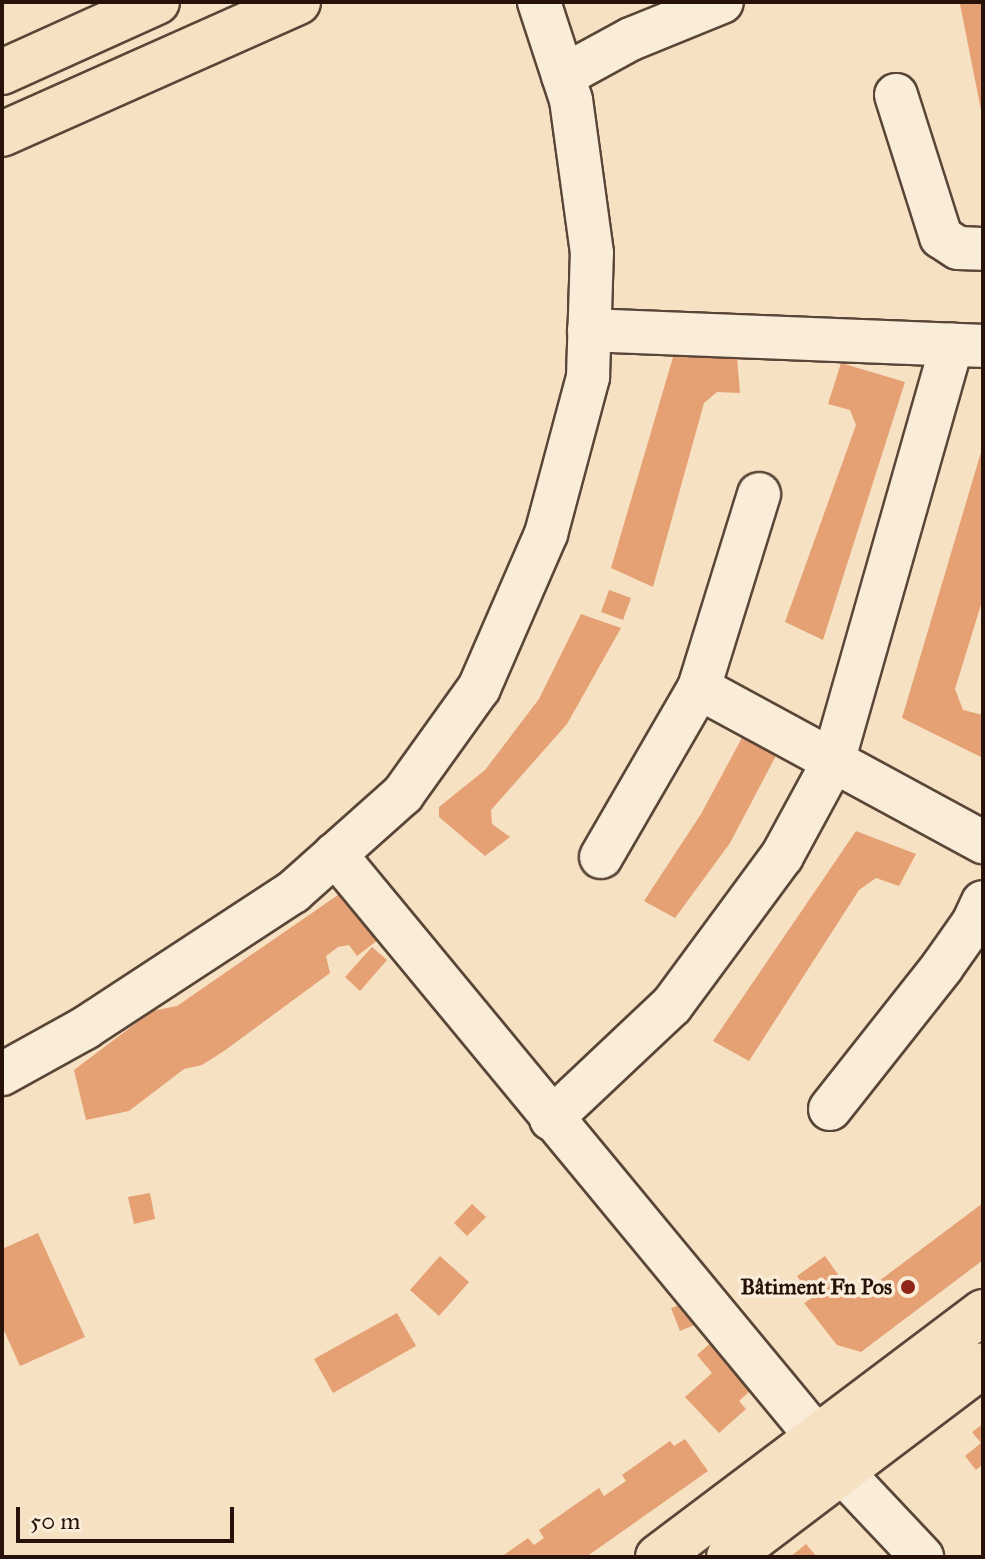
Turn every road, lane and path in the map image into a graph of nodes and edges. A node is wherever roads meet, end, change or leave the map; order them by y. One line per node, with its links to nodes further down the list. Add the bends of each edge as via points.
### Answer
1 (157, 2): 5 (main road)
2 (298, 2): 8 (main road)
3 (539, 2): 6 (street)
4 (722, 2): 6 (street, via 631,39)
5 (2, 72)
6 (563, 76): 10 (street, via 571,100 592,253)
7 (896, 95): 9 (street, via 941,237 958,248)
8 (2, 134)
9 (983, 249)
10 (589, 330): 11 (street); 16 (street, via 588,377 546,534 479,688 403,794)
11 (967, 345): 14 (street)
12 (759, 494): 13 (street)
13 (699, 688): 14 (street); 17 (street)
14 (833, 762): 15 (street); 21 (street, via 782,856 672,1005)
15 (983, 842)
16 (335, 854): 19 (street, via 293,892 85,1028); 21 (street)
17 (601, 857)
18 (983, 902): 20 (street, via 942,967)
19 (2, 1074)
20 (830, 1109)
21 (551, 1119): 24 (street)
22 (983, 1312): 24 (main road)
23 (983, 1365): 25 (main road)
24 (816, 1436): 25 (street); 26 (main road)
25 (842, 1472): 27 (main road); 28 (street)
26 (658, 1557)
27 (729, 1557)
28 (922, 1557)

